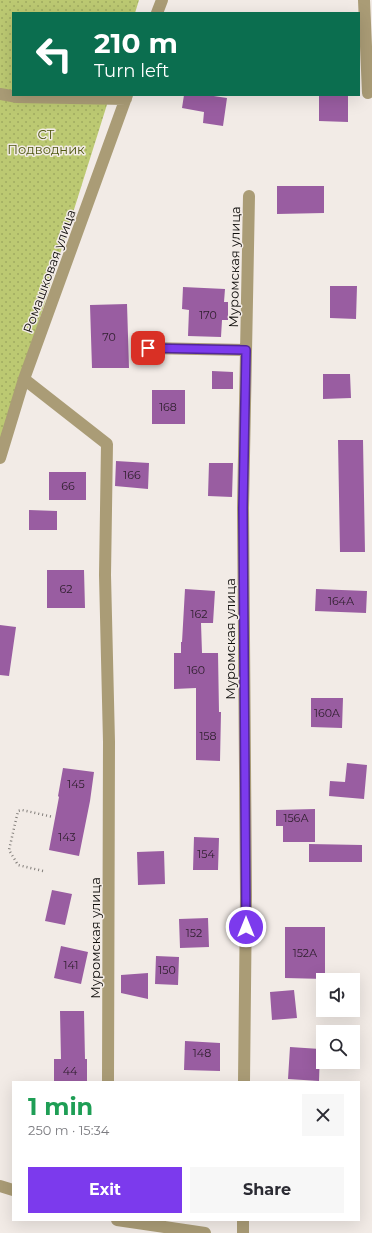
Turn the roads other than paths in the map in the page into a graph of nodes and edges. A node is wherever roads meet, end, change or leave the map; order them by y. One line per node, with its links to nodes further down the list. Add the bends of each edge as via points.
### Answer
1 (162, 0): 3 (street)
2 (364, 0): 4 (street)
3 (157, 12)
4 (368, 93)
5 (0, 94): 6 (street, via 17,97)
6 (127, 97): 10 (street, Ромашковая улица)
7 (249, 196): 9 (street, Муромская улица)
8 (148, 348): 9 (street)
9 (246, 350): 13 (street, Муромская улица, via 243,508 246,888)
10 (24, 379): 11 (street, Ромашковая улица); 12 (street, Муромская улица, via 107,444)
11 (0, 458)
12 (108, 1081)
13 (244, 1081)
14 (0, 1186): 15 (street)
15 (12, 1190)
16 (123, 1221): 18 (street)
17 (243, 1221): 20 (street)
18 (188, 1232): 19 (street)
19 (205, 1233)
20 (243, 1233)

